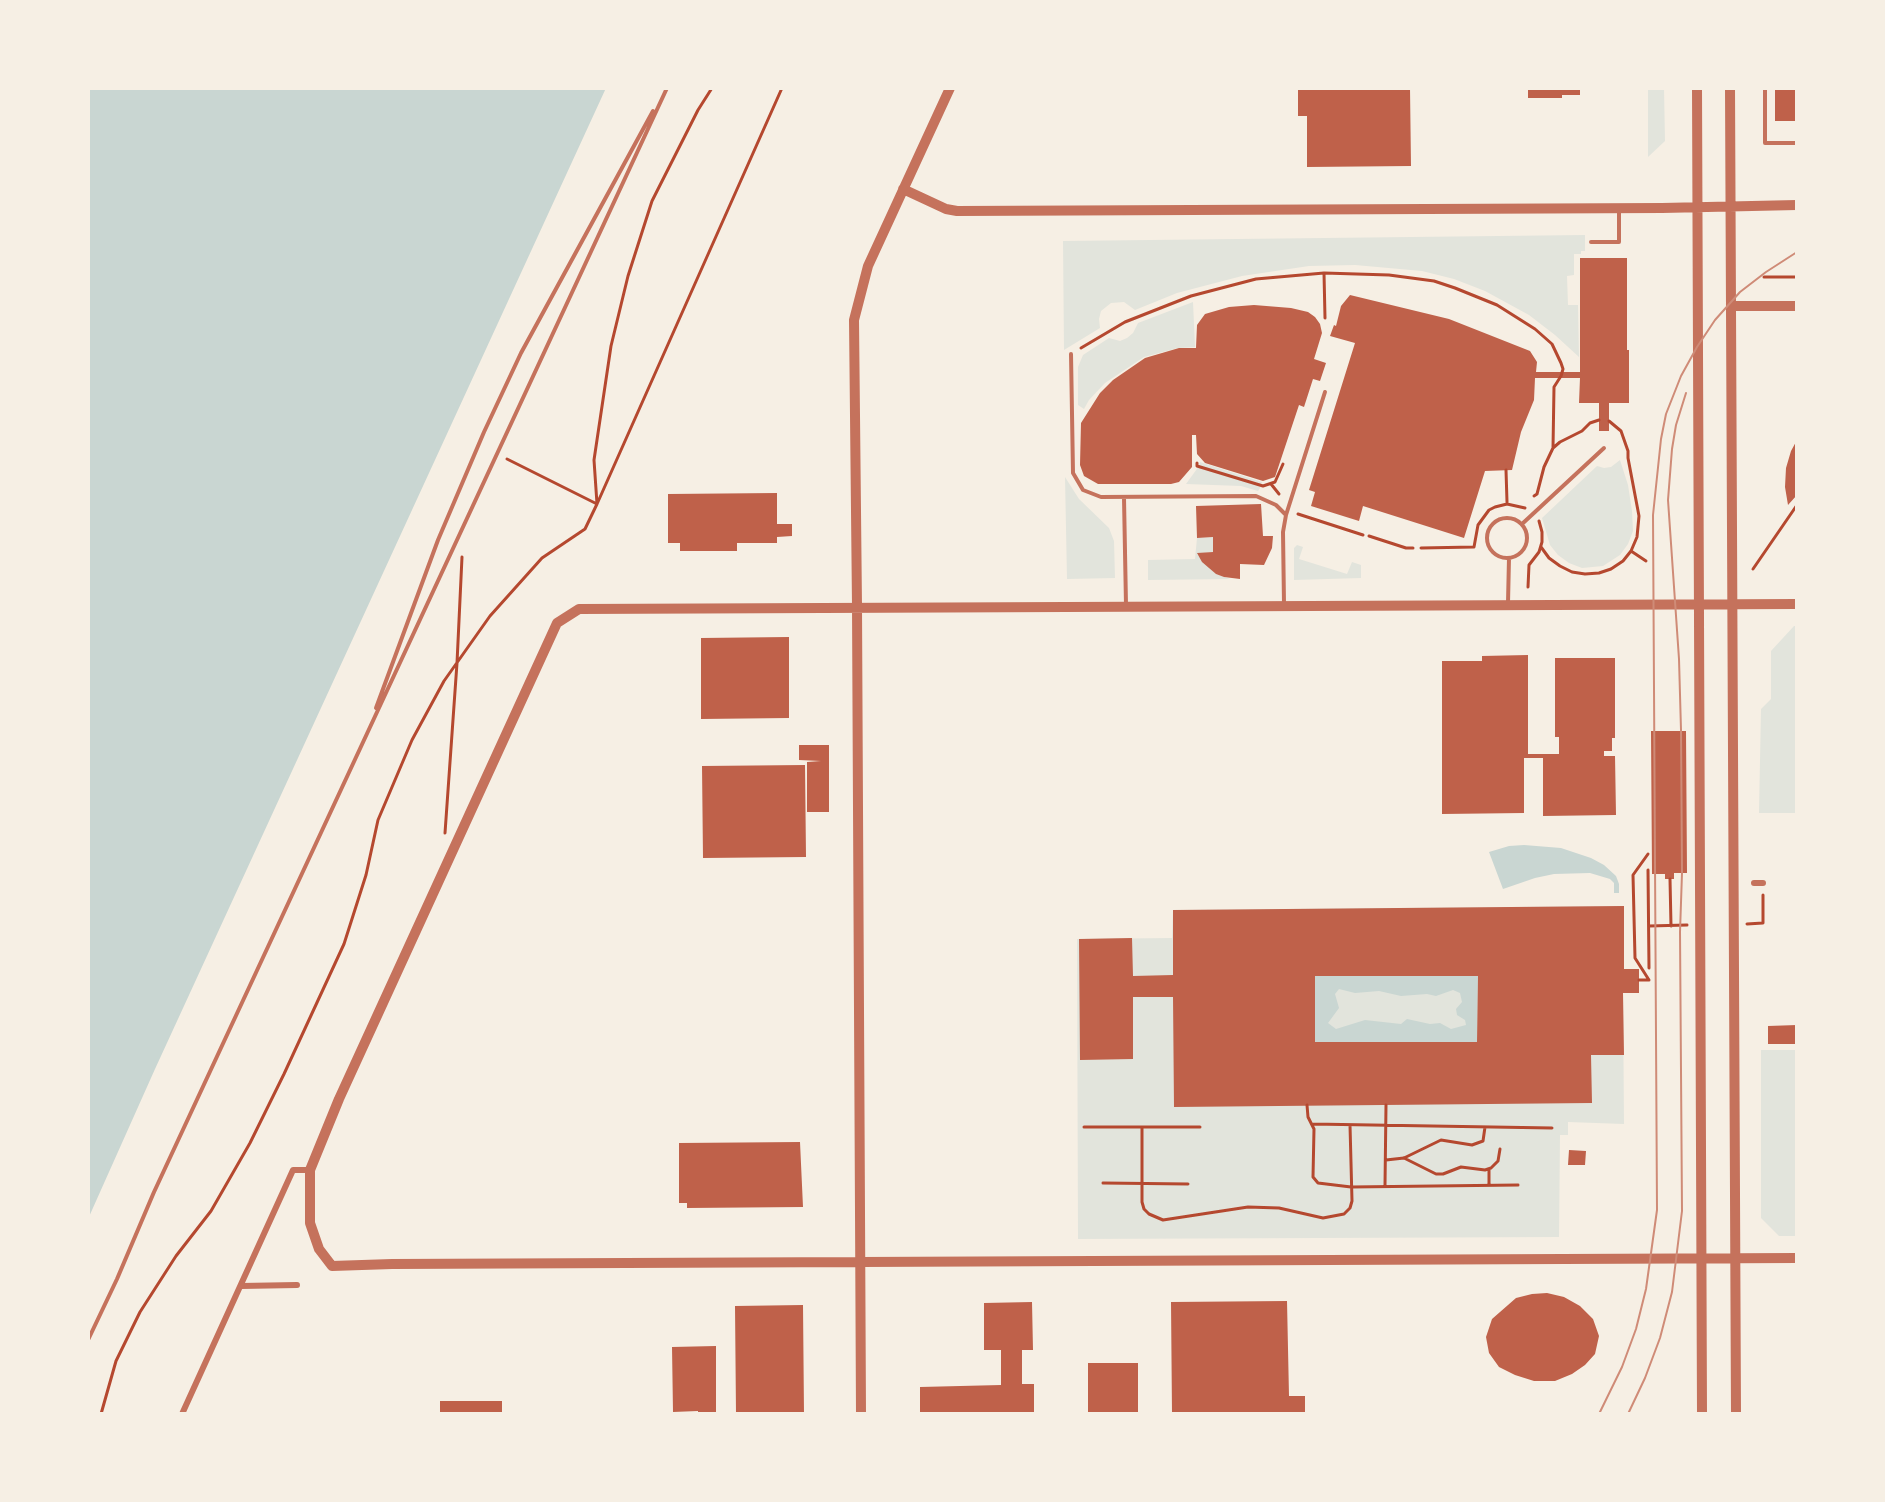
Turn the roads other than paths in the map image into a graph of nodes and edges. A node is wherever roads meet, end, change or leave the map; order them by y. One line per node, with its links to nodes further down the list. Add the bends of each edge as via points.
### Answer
1 (666, 88): 29 (lane); 29 (lane, via 521,353 484,432)
2 (950, 88): 7 (street)
3 (1697, 88): 11 (street)
4 (1730, 88): 9 (street)
5 (1765, 88): 6 (lane, via 1765,143)
6 (1797, 143)
7 (903, 189): 10 (street, via 957,211); 26 (street, via 868,266 854,320)
8 (1797, 205): 9 (street)
9 (1729, 206): 11 (street); 13 (street)
10 (1619, 207): 11 (street); 12 (lane, via 1619,242)
11 (1697, 207): 22 (street)
12 (1591, 242)
13 (1731, 306): 14 (street); 23 (street)
14 (1797, 306)
15 (1071, 354): 18 (lane, via 1075,480 1095,496)
16 (1325, 392): 19 (lane)
17 (1604, 448): 20 (lane)
18 (1124, 497): 19 (lane, via 1256,496); 28 (lane)
19 (1286, 515): 27 (lane)
20 (1522, 524): 21 (lane, via 1526,545); 21 (lane, via 1505,518 1488,534 1492,551)
21 (1509, 558): 25 (lane)
22 (1699, 604): 23 (street); 25 (street); 34 (street)
23 (1732, 604): 24 (street); 35 (street)
24 (1797, 604)
25 (1508, 605): 27 (street)
26 (857, 606): 28 (street); 32 (street, via 606,607 579,609 557,623); 36 (street)
27 (1284, 607): 28 (street)
28 (1126, 608)
29 (369, 728): 39 (lane)
30 (1754, 883): 31 (street)
31 (1763, 883)
32 (310, 1170): 36 (street, via 310,1223 332,1266); 38 (street, via 293,1170)
33 (1797, 1258): 35 (street)
34 (1702, 1259): 35 (street); 36 (street); 42 (street)
35 (1736, 1259): 43 (street)
36 (859, 1263): 41 (street)
37 (297, 1285): 38 (street)
38 (241, 1286): 40 (street)
39 (88, 1339)
40 (182, 1414)
41 (861, 1414)
42 (1702, 1414)
43 (1736, 1414)

